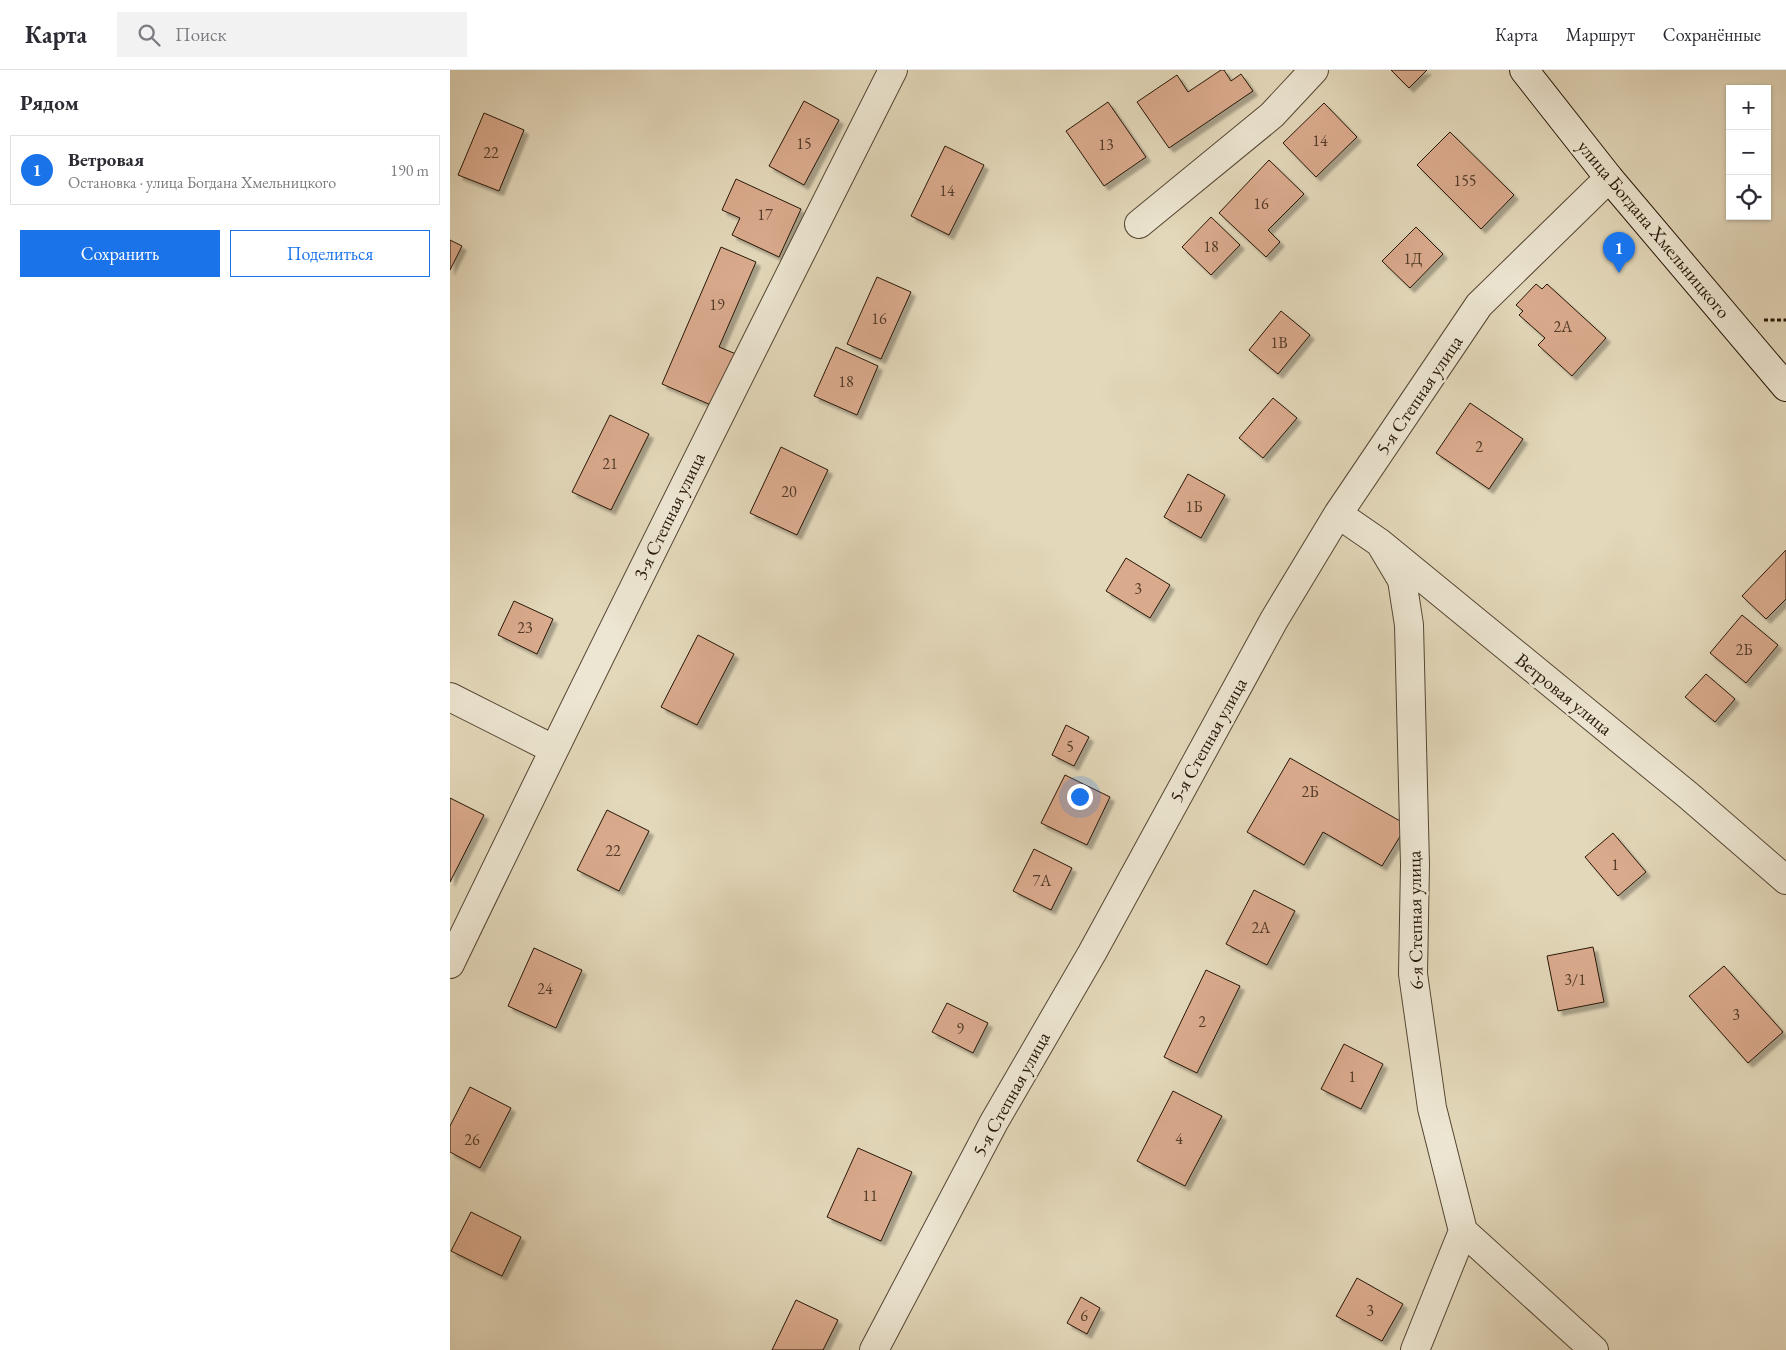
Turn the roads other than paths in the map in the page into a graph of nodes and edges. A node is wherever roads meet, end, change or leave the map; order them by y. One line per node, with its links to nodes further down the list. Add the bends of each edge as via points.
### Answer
1 (893, 70): 10 (street, 3-я Степная улица)
2 (1314, 70): 5 (street, via 1272,115)
3 (1524, 70): 4 (street, улица Богдана Хмельницкого)
4 (1609, 178): 6 (street, улица Богдана Хмельницкого); 7 (street, 5-я Степная улица, via 1479,305)
5 (1139, 224)
6 (1786, 387)
7 (1338, 514): 8 (street, Ветровая улица); 14 (street, 5-я Степная улица, via 1274,620 1092,953 994,1122)
8 (1380, 543): 11 (street, Ветровая улица, via 1689,796); 13 (street, 6-я Степная улица, via 1402,580 1409,625 1415,865 1413,974 1432,1108)
9 (450, 697): 10 (street)
10 (554, 749): 12 (street, 3-я Степная улица)
11 (1786, 880)
12 (450, 964)
13 (1463, 1231): 15 (street); 16 (street)
14 (874, 1350)
15 (1415, 1350)
16 (1594, 1350)

